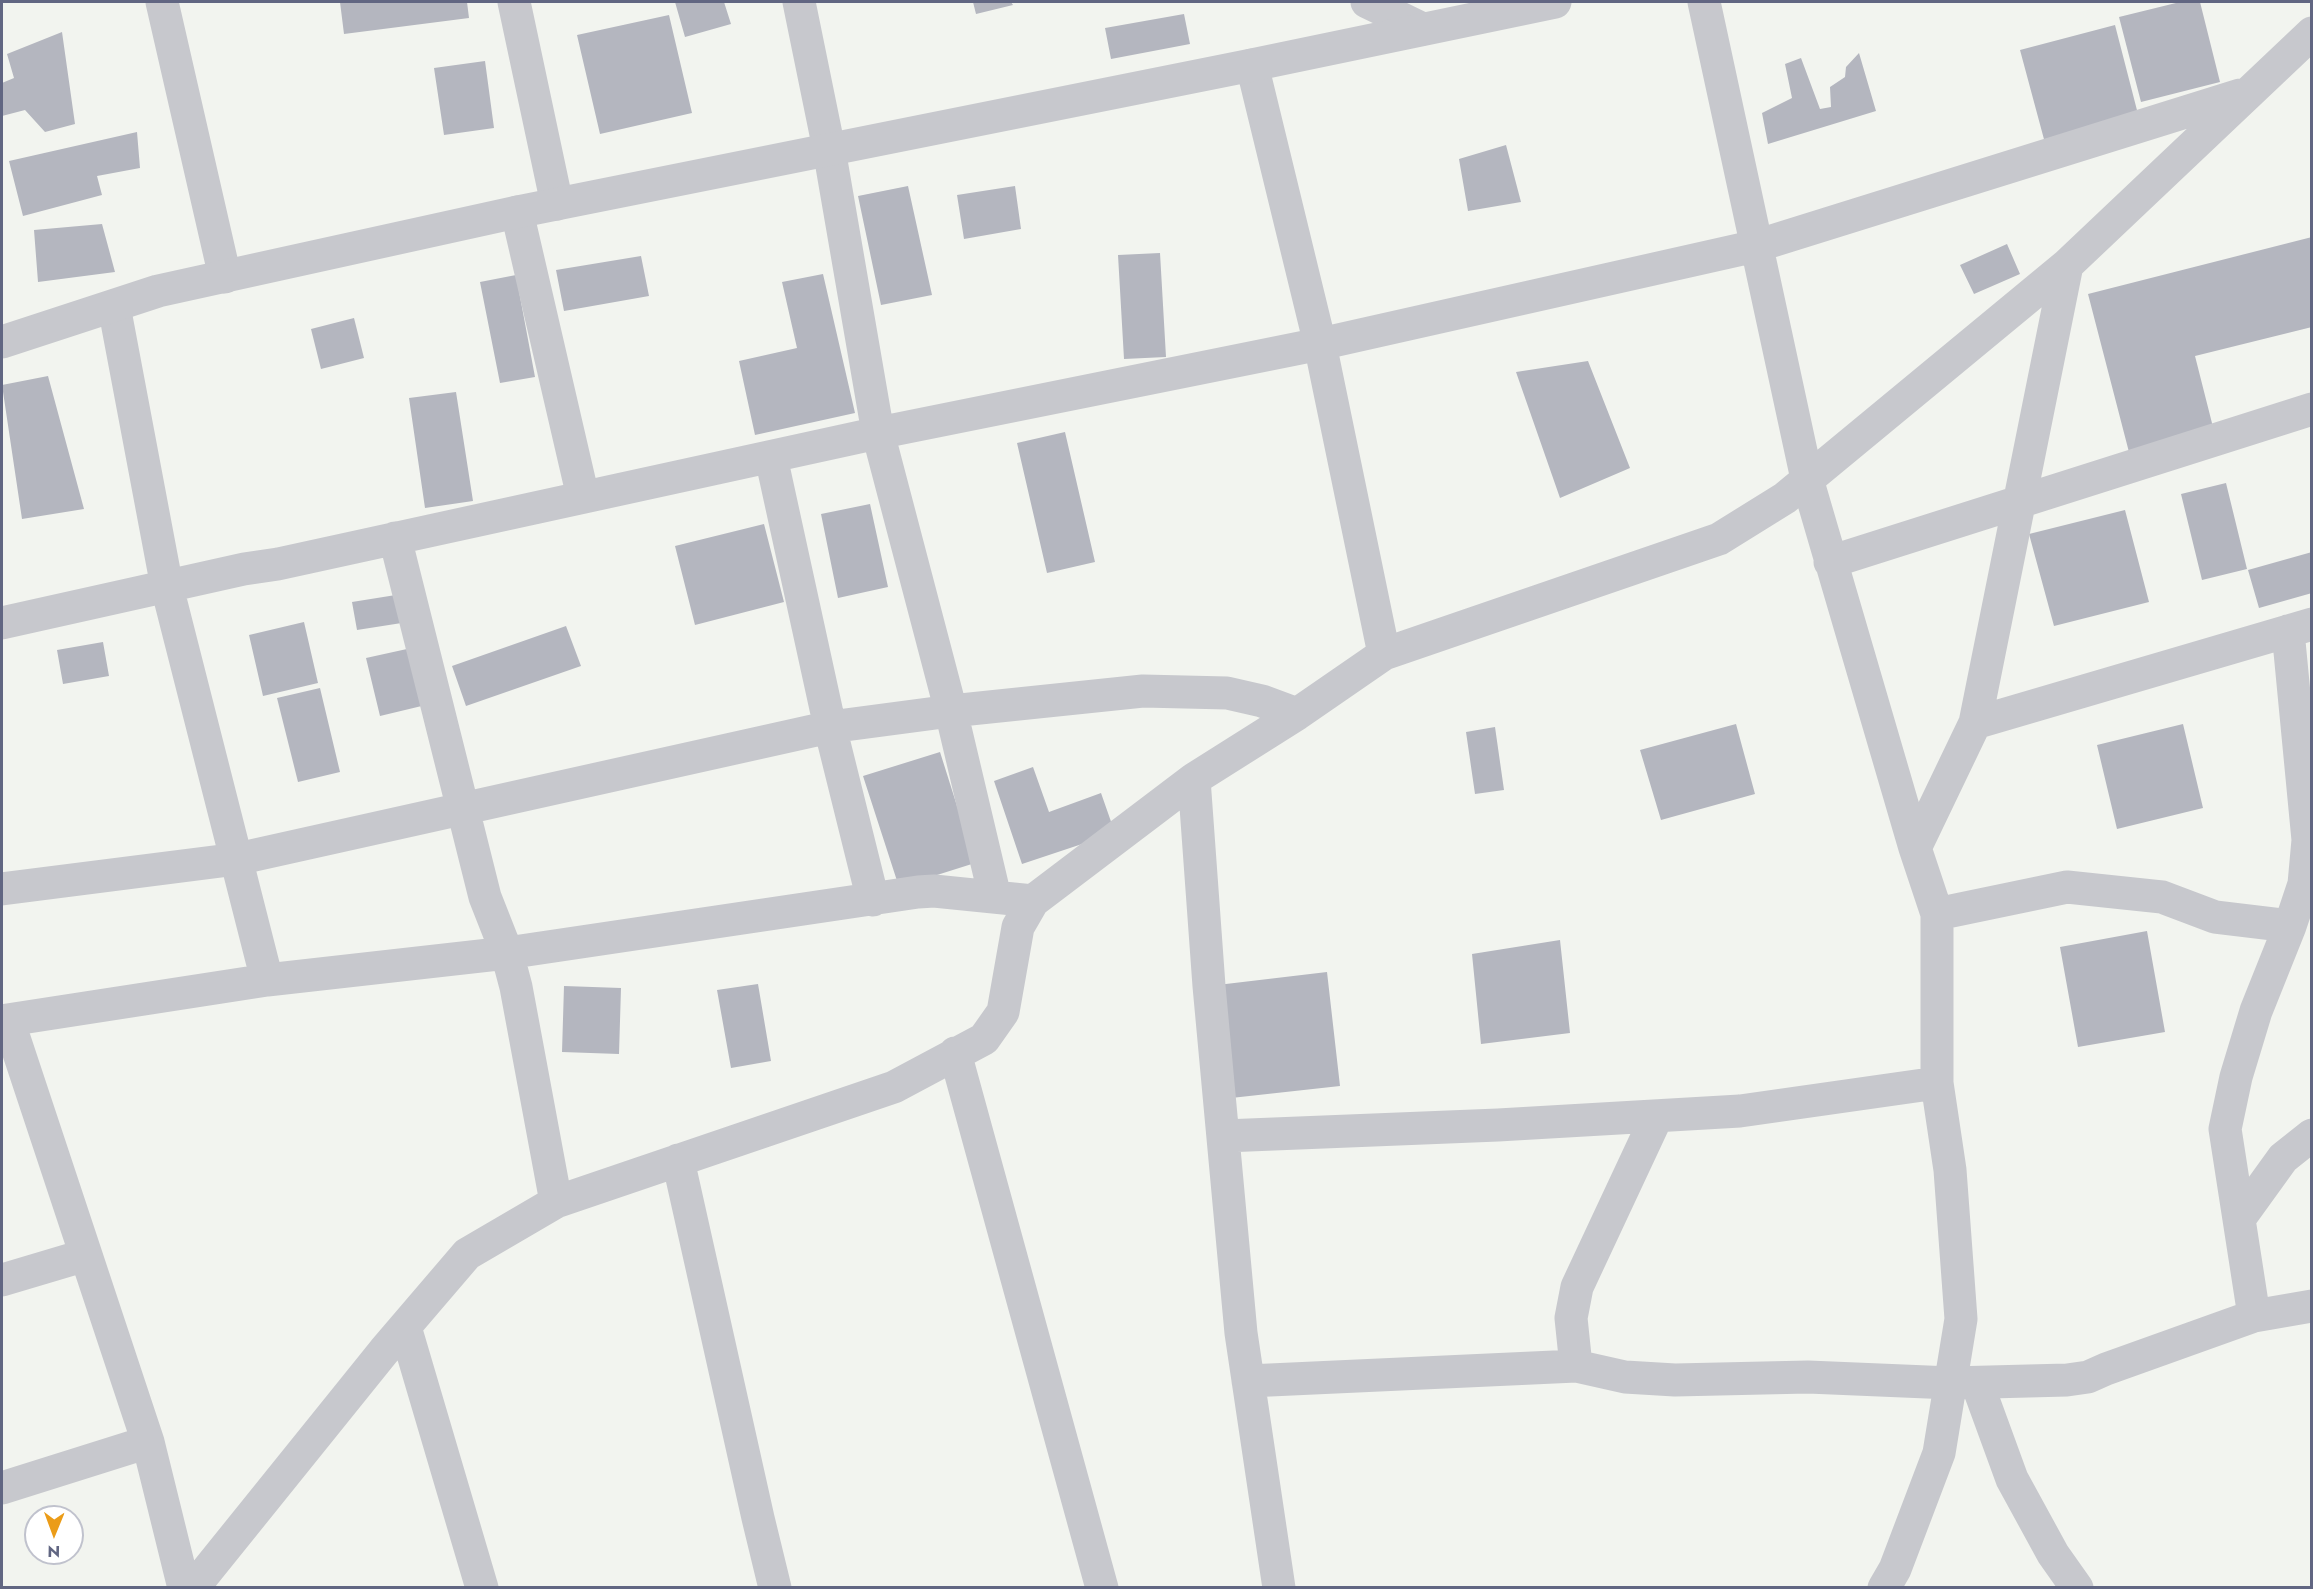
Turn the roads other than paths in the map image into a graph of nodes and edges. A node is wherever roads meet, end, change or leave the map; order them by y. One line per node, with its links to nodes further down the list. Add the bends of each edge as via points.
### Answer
1 (162, 2): 16 (street)
2 (514, 2): 12 (street)
3 (799, 2): 11 (street)
4 (1367, 2): 7 (street)
5 (1555, 2): 7 (street)
6 (1704, 2): 14 (street)
7 (1424, 29): 9 (street)
8 (2312, 33): 10 (street)
9 (1252, 65): 11 (street); 19 (street)
10 (2248, 93): 14 (street); 15 (street)
11 (829, 149): 12 (street); 21 (street)
12 (557, 204): 13 (street)
13 (517, 212): 16 (street); 24 (street)
14 (1756, 246): 19 (street); 23 (street)
15 (2067, 265): 23 (street); 25 (street)
16 (225, 277): 17 (street, via 159,291)
17 (114, 306): 18 (street); 28 (street)
18 (2, 342)
19 (1320, 344): 21 (street); 31 (street)
20 (2312, 409): 25 (street)
21 (878, 434): 22 (street); 32 (street)
22 (771, 457): 24 (street); 35 (street)
23 (1807, 479): 27 (street); 31 (street, via 1785,498 1719,539)
24 (584, 497): 26 (street)
25 (2020, 501): 27 (street); 34 (street)
26 (395, 538): 28 (street); 37 (street)
27 (1830, 562): 38 (street)
28 (167, 586): 29 (street); 39 (street)
29 (2, 623)
30 (2300, 627): 34 (street); 45 (street, via 2308,840 2304,884)
31 (1384, 654): 33 (street)
32 (951, 711): 33 (street, via 1143,691 1227,693 1262,700); 35 (street); 41 (street)
33 (1297, 714): 36 (street)
34 (1975, 723): 38 (street)
35 (830, 727): 37 (street); 42 (street)
36 (1194, 779): 43 (street); 52 (street)
37 (464, 808): 39 (street); 46 (street, via 485,897)
38 (1915, 848): 44 (street)
39 (237, 859): 40 (street); 47 (street)
40 (2, 889)
41 (995, 897): 42 (street, via 934,891); 43 (street)
42 (873, 900): 46 (street)
43 (1033, 901): 49 (street, via 1018,927 1003,1012 984,1038)
44 (1936, 914): 45 (street, via 2067,888 2162,897 2215,917); 50 (street)
45 (2290, 926): 56 (street, via 2256,1011 2225,1129)
46 (507, 953): 47 (street); 55 (street)
47 (267, 980): 48 (street)
48 (5, 1021): 57 (street)
49 (955, 1053): 54 (street, via 894,1087); 71 (street)
50 (1937, 1083): 51 (street, via 1740,1111); 64 (street, via 1950,1170)
51 (1657, 1116): 52 (street); 62 (street, via 1577,1287 1571,1318)
52 (1224, 1136): 63 (street)
53 (2312, 1136): 56 (street, via 2277,1165)
54 (678, 1160): 55 (street); 70 (street)
55 (556, 1202): 61 (street, via 467,1254)
56 (2239, 1219): 60 (street)
57 (86, 1255): 58 (street); 65 (street)
58 (2, 1280)
59 (2312, 1306): 60 (street)
60 (2254, 1316): 64 (street, via 2088,1377)
61 (405, 1327): 68 (street); 69 (street)
62 (1576, 1366): 63 (street); 64 (street, via 1625,1377 1675,1380 1808,1377)
63 (1248, 1381): 72 (street)
64 (1964, 1383): 73 (street, via 1895,1569); 74 (street, via 2053,1554)
65 (148, 1442): 66 (street); 67 (street)
66 (2, 1488)
67 (184, 1587)
68 (193, 1587)
69 (482, 1587)
70 (775, 1587)
71 (1102, 1587)
72 (1278, 1587)
73 (1884, 1587)
74 (2077, 1587)

